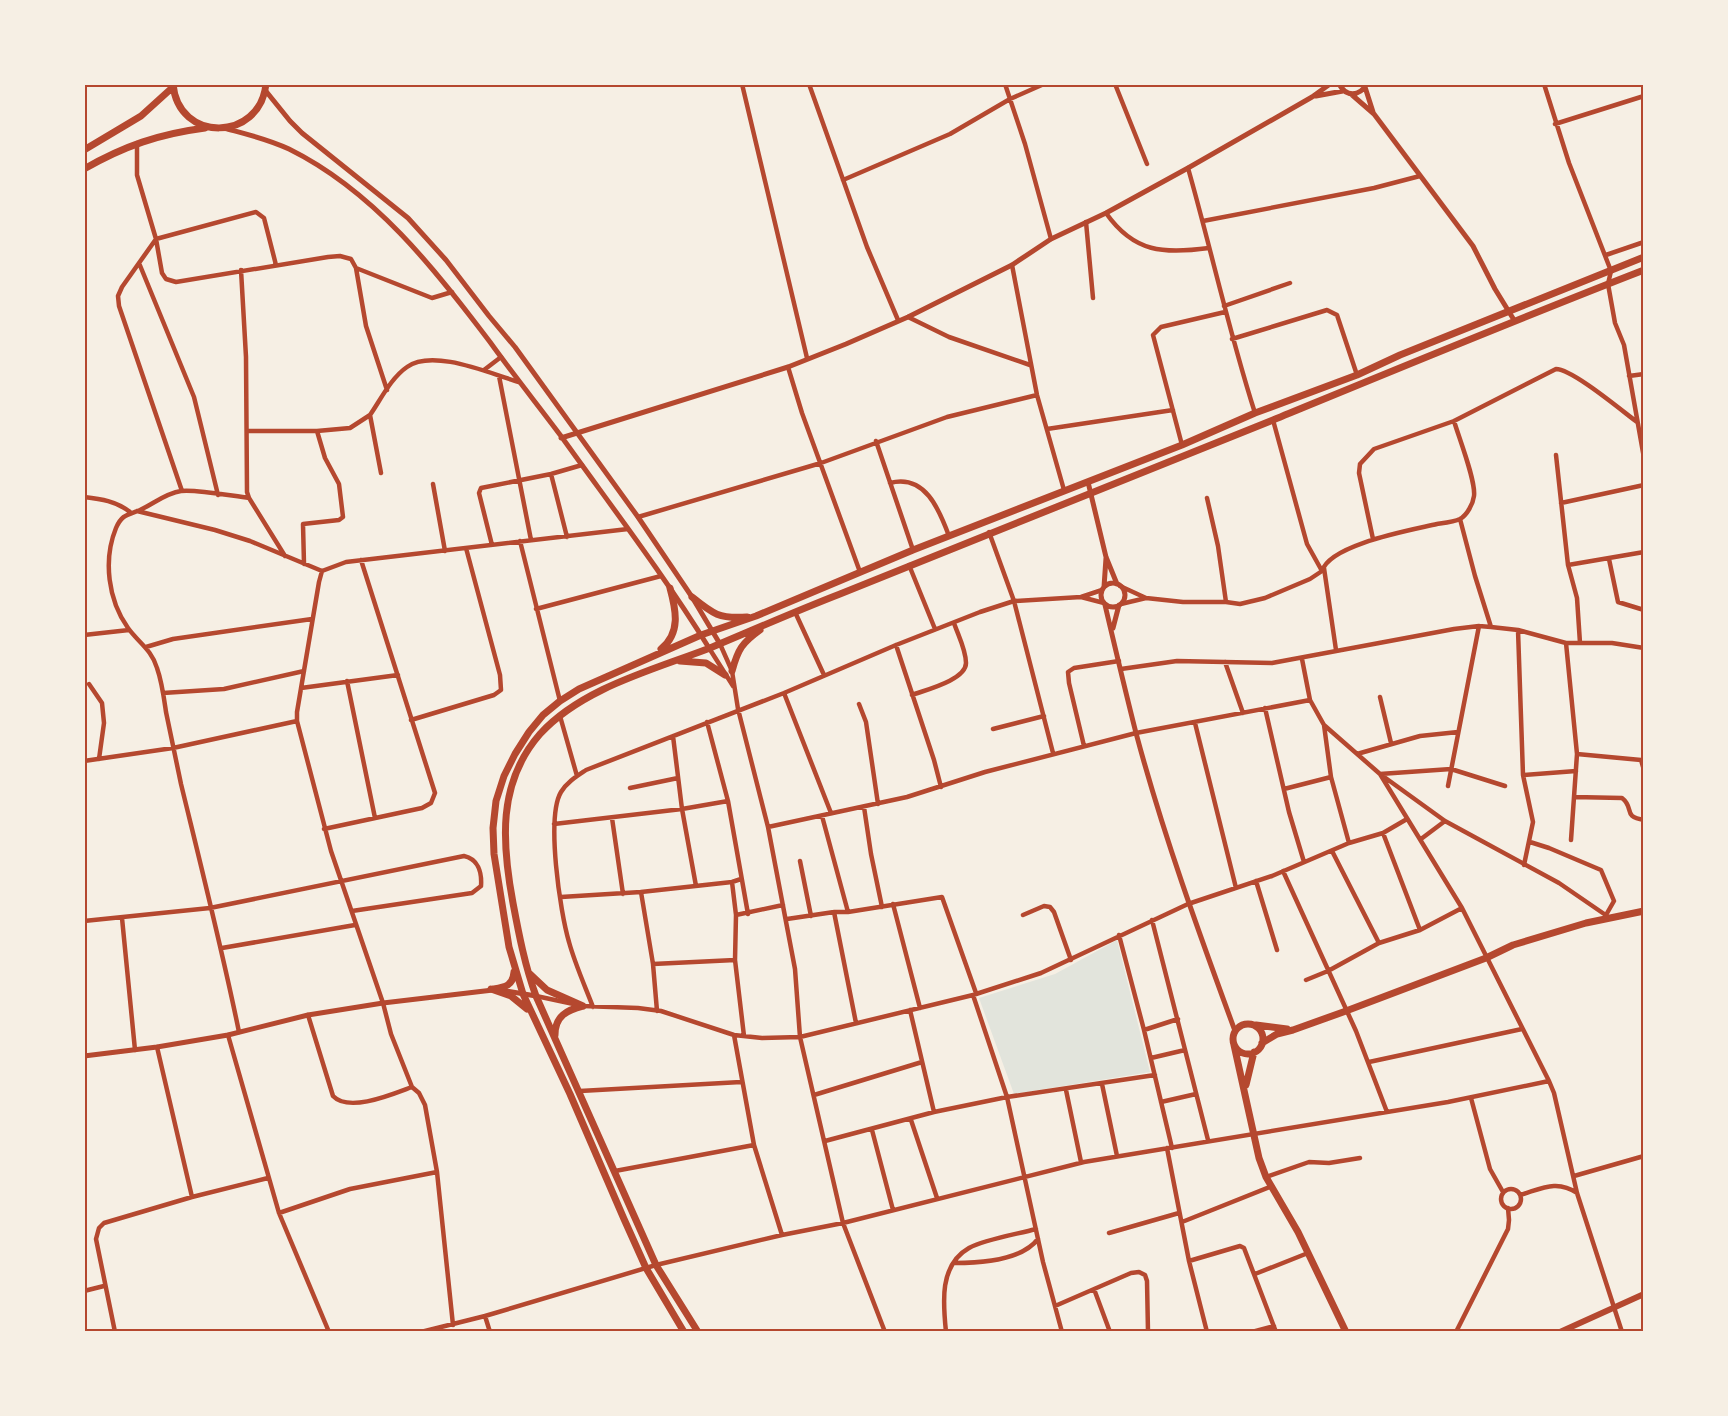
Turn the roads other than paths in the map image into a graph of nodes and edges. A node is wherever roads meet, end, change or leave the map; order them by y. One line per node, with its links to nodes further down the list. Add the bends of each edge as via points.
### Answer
1 (742, 84): 56 (street)
2 (809, 84): 27 (street)
3 (1005, 84): 16 (street)
4 (1044, 84): 16 (street)
5 (1115, 84): 23 (street)
6 (1330, 84): 15 (street)
7 (1339, 84): 12 (street)
8 (1544, 84): 18 (street)
9 (172, 85): 19 (main road, via 180,108); 22 (main road, via 141,116)
10 (1366, 85): 13 (street); 17 (street)
11 (265, 87): 20 (main road, via 255,112 236,126); 78 (street, via 302,133 425,236 515,347)
12 (1343, 91): 13 (street); 15 (street)
13 (1352, 94): 17 (street)
14 (1644, 96): 18 (street)
15 (1312, 97): 24 (street)
16 (1010, 99): 27 (street, via 950,134); 32 (street)
17 (1374, 114): 26 (street)
18 (1555, 124): 35 (street)
19 (208, 127): 20 (main road); 21 (main road)
20 (224, 128): 47 (street, via 271,141 337,180 401,232)
21 (137, 143): 25 (main road); 31 (street, via 137,175)
22 (84, 150)
23 (1146, 164)
24 (1188, 168): 28 (street); 29 (street)
25 (84, 169)
26 (1420, 176): 29 (street); 50 (street, via 1473,246)
27 (843, 180): 52 (street)
28 (1106, 213): 30 (street); 34 (street, via 1121,233 1147,246 1166,252)
29 (1203, 220): 34 (street)
30 (1086, 222): 32 (street); 48 (street)
31 (156, 239): 37 (street); 38 (street, via 256,212 264,218); 41 (street, via 162,273 170,281)
32 (1051, 239): 39 (street)
33 (1644, 242): 35 (street)
34 (1209, 248): 49 (street)
35 (1606, 255): 43 (street)
36 (1644, 257): 43 (main road)
37 (139, 263): 93 (street, via 122,287 119,306); 96 (street, via 194,397)
38 (276, 265): 40 (street, via 340,256 351,259); 41 (street)
39 (1012, 265): 51 (street); 57 (street)
40 (356, 268): 47 (street, via 432,298); 65 (street, via 366,326)
41 (241, 270): 76 (street)
42 (1644, 270): 44 (street); 46 (main road)
43 (1611, 271): 46 (street); 50 (main road)
44 (1644, 275)
45 (1290, 283): 49 (street)
46 (1608, 284): 53 (main road); 63 (street)
47 (452, 292): 55 (street)
48 (1093, 298)
49 (1224, 309): 54 (street); 67 (street, via 1155,331 1153,338)
50 (1510, 312): 53 (street); 61 (main road)
51 (908, 317): 52 (street); 57 (street, via 949,337)
52 (898, 320): 56 (street)
53 (1514, 320): 72 (main road)
54 (1232, 339): 61 (street, via 1327,310 1336,315); 69 (street)
55 (501, 357): 59 (street); 64 (street)
56 (807, 358): 58 (street)
57 (1030, 365): 66 (street)
58 (788, 367): 78 (street); 84 (street)
59 (484, 370): 62 (street); 65 (street, via 418,360 397,375)
60 (1644, 374): 63 (street)
61 (1357, 375): 69 (main road)
62 (500, 376): 64 (street); 88 (street)
63 (1629, 376): 70 (street)
64 (522, 382): 79 (street)
65 (387, 390): 71 (street)
66 (1037, 395): 75 (street); 80 (street, via 947,417)
67 (1173, 410): 75 (street); 81 (street)
68 (1644, 411): 70 (street)
69 (1254, 413): 81 (main road)
70 (1635, 413): 74 (street)
71 (370, 415): 77 (street, via 350,428); 86 (street)
72 (1274, 420): 95 (main road); 124 (street, via 1308,544)
73 (1454, 421): 74 (street, via 1559,369); 104 (street, via 1474,491 1472,504); 109 (street, via 1374,449 1360,464)
74 (1637, 422): 82 (street)
75 (1047, 429): 94 (street)
76 (247, 431): 77 (street); 98 (street)
77 (317, 431): 121 (street, via 339,484 343,517 303,524)
78 (576, 432): 79 (street); 103 (street)
79 (561, 438): 85 (street)
80 (876, 441): 84 (street); 90 (street)
81 (1182, 445): 89 (main road)
82 (1643, 454)
83 (1556, 455): 100 (street)
84 (821, 463): 103 (street); 126 (street)
85 (582, 465): 87 (street); 105 (street)
86 (381, 473)
87 (551, 474): 88 (street); 108 (street)
88 (520, 481): 110 (street); 112 (street, via 479,490)
89 (1088, 482): 94 (main road); 95 (street)
90 (890, 483): 107 (street, via 907,481 923,490 935,502); 114 (street)
91 (433, 484): 115 (street)
92 (1644, 484): 100 (street)
93 (182, 490): 96 (street); 101 (street)
94 (1064, 490): 107 (main road)
95 (1090, 492): 106 (main road); 118 (street)
96 (218, 495): 98 (street)
97 (84, 497): 102 (street, via 111,501)
98 (249, 498): 117 (street)
99 (1207, 498): 135 (street)
100 (1561, 503): 122 (street)
101 (137, 511): 102 (street); 117 (street, via 215,530)
102 (129, 512): 148 (street, via 116,528 109,583 113,602)
103 (638, 517): 131 (street)
104 (1460, 519): 109 (street); 146 (street)
105 (628, 529): 108 (street); 127 (street)
106 (989, 532): 123 (main road); 134 (street)
107 (949, 536): 114 (main road)
108 (567, 537): 110 (street)
109 (1372, 539): 124 (street, via 1335,556)
110 (531, 540): 111 (street)
111 (520, 541): 112 (street); 138 (street)
112 (492, 545): 113 (street)
113 (466, 548): 115 (street); 187 (street, via 501,690)
114 (913, 550): 126 (main road)
115 (445, 551): 120 (street)
116 (1644, 552): 119 (street)
117 (285, 556): 121 (street)
118 (1106, 557): 128 (street); 130 (street)
119 (1609, 559): 122 (street); 139 (street, via 1618,602)
120 (361, 560): 125 (street); 170 (street)
121 (304, 564): 125 (street)
122 (1568, 565): 155 (street, via 1577,598)
123 (909, 566): 140 (main road); 147 (street)
124 (1323, 568): 135 (street, via 1310,579 1265,598 1240,604); 161 (street)
125 (322, 571): 142 (street)
126 (860, 572): 141 (main road)
127 (661, 576): 129 (street); 138 (street)
128 (1119, 585): 130 (street); 133 (street); 137 (street, via 1124,594)
129 (670, 588): 153 (street); 162 (main road, via 676,612 673,634)
130 (1103, 588): 132 (street); 136 (street)
131 (692, 597): 141 (main road, via 724,618); 151 (street)
132 (1081, 597): 134 (street); 136 (street)
133 (1146, 598): 135 (street); 137 (street)
134 (1014, 601): 144 (street); 186 (street)
135 (1226, 602)
136 (1104, 604): 137 (street); 149 (street)
137 (1120, 604): 149 (street)
138 (536, 609): 180 (street)
139 (1644, 610)
140 (795, 612): 143 (main road); 171 (street)
141 (756, 616): 151 (main road)
142 (312, 619): 158 (street, via 173,639); 168 (street)
143 (768, 623): 156 (main road); 169 (main road, via 744,642)
144 (954, 623): 147 (street); 177 (street, via 964,670 954,679)
145 (1479, 626): 146 (street); 161 (street); 193 (street)
146 (1491, 627): 150 (street)
147 (935, 629): 157 (street)
148 (129, 630): 152 (street); 158 (street)
149 (1112, 630): 164 (street)
150 (1518, 630): 154 (street); 208 (street)
151 (714, 631): 153 (main road); 156 (street)
152 (84, 635)
153 (701, 635): 159 (street); 162 (main road)
154 (1566, 643): 155 (street); 201 (street)
155 (1580, 643): 160 (street)
156 (720, 644): 159 (main road); 169 (street)
157 (896, 645): 171 (street); 177 (street)
158 (146, 647): 175 (street, via 157,667)
159 (709, 648): 165 (main road); 169 (street)
160 (1644, 648)
161 (1336, 650): 163 (street)
162 (654, 656): 180 (main road, via 579,688)
163 (1302, 659): 166 (street); 179 (street)
164 (1119, 661): 167 (street); 197 (street, via 1068,672)
165 (675, 662): 169 (main road, via 706,663); 185 (main road, via 596,693)
166 (1225, 662): 167 (street, via 1177,661); 184 (street)
167 (1121, 669): 194 (street)
168 (304, 671): 174 (street); 175 (street, via 224,688)
169 (728, 673): 183 (street)
170 (398, 675): 172 (street); 187 (street)
171 (824, 675): 176 (street)
172 (347, 681): 174 (street); 224 (street)
173 (89, 684): 202 (street, via 102,703 104,723)
174 (301, 688): 188 (street)
175 (163, 693): 198 (street)
176 (784, 693): 183 (street); 222 (street)
177 (912, 695): 214 (street)
178 (1380, 697): 196 (street)
179 (1310, 700): 182 (street); 191 (street)
180 (560, 701): 280 (main road, via 529,732 504,776 496,801 494,854)
181 (859, 704): 219 (street, via 866,722)
182 (1265, 708): 184 (street); 216 (street)
183 (738, 709): 189 (street); 230 (street)
184 (1243, 713): 190 (street)
185 (560, 716): 209 (street); 281 (main road, via 539,735 524,757 507,801 505,853)
186 (1044, 716): 192 (street); 199 (street)
187 (411, 720): 224 (street, via 434,798 422,808)
188 (297, 721): 198 (street); 231 (street)
189 (707, 722): 195 (street); 218 (street)
190 (1195, 723): 194 (street); 247 (street)
191 (1324, 725): 200 (street); 210 (street)
192 (993, 729)
193 (1458, 732): 196 (street); 204 (street)
194 (1136, 733): 197 (street); 252 (street)
195 (673, 736): 209 (street); 211 (street)
196 (1391, 743): 200 (street)
197 (1083, 747): 199 (street)
198 (173, 748): 202 (street); 255 (street)
199 (1053, 753): 214 (street)
200 (1357, 754): 207 (street)
201 (1576, 754): 205 (street, via 1641,760); 206 (street)
202 (99, 759): 203 (street)
203 (84, 761)
204 (1451, 769): 207 (street); 212 (street); 213 (street)
205 (1644, 770)
206 (1576, 771): 208 (street); 217 (street)
207 (1380, 774): 226 (street); 227 (street)
208 (1523, 775): 235 (street, via 1533,822)
209 (577, 776): 229 (street, via 559,796)
210 (1331, 777): 216 (street); 236 (street)
211 (678, 778): 215 (street); 221 (street)
212 (1448, 786)
213 (1505, 786)
214 (940, 787): 219 (street)
215 (630, 788)
216 (1284, 789): 239 (street)
217 (1574, 797): 228 (street, via 1622,798 1630,815); 234 (street)
218 (728, 801): 221 (street); 242 (street)
219 (878, 804): 220 (street)
220 (864, 807): 222 (street); 254 (street)
221 (682, 809): 225 (street); 246 (street)
222 (831, 813): 223 (street)
223 (822, 816): 230 (street); 260 (street)
224 (375, 818): 231 (street)
225 (612, 818): 229 (street); 249 (street)
226 (1407, 819): 232 (street); 233 (street)
227 (1445, 820): 233 (street); 240 (street)
228 (1644, 820)
229 (554, 824): 250 (street)
230 (768, 827): 253 (street)
231 (324, 829): 243 (street)
232 (1383, 833): 236 (street); 271 (street)
233 (1421, 839): 256 (street)
234 (1571, 840)
235 (1530, 842): 240 (street); 265 (street, via 1601,870 1614,898)
236 (1349, 843): 237 (street)
237 (1332, 850): 239 (street); 273 (street)
238 (800, 861): 264 (street)
239 (1304, 862): 241 (street)
240 (1524, 865): 265 (street, via 1559,883)
241 (1283, 871): 244 (street); 282 (street)
242 (741, 879): 245 (street); 261 (street)
243 (340, 881): 255 (street); 258 (street); 258 (street, via 464,856 476,862 482,879 479,889 472,893)
244 (1256, 881): 247 (street); 275 (street)
245 (732, 882): 246 (street); 262 (street)
246 (696, 885): 248 (street)
247 (1236, 888): 252 (street)
248 (642, 892): 249 (street); 279 (street)
249 (622, 894): 250 (street)
250 (561, 897): 290 (street, via 568,940)
251 (893, 904): 254 (street); 286 (street, via 942,897); 291 (street)
252 (1188, 904): 268 (street); 303 (street)
253 (783, 905): 261 (street); 267 (street)
254 (882, 907): 260 (street)
255 (210, 908): 266 (street); 274 (street)
256 (1461, 908): 271 (street); 276 (street)
257 (1644, 910): 265 (main road)
258 (352, 911): 270 (street)
259 (834, 912): 260 (street); 264 (street); 298 (street)
260 (848, 912)
261 (748, 914): 262 (street)
262 (736, 915): 277 (street)
263 (1023, 915): 278 (street, via 1050,907)
264 (811, 916): 267 (street)
265 (1608, 917): 276 (main road, via 1513,945)
266 (122, 918): 269 (street); 313 (street)
267 (787, 919): 308 (street, via 799,998)
268 (1152, 920): 272 (street); 296 (street)
269 (84, 921)
270 (355, 925): 274 (street); 288 (street)
271 (1420, 930): 273 (street)
272 (1119, 935): 278 (street); 301 (street)
273 (1379, 943): 282 (street)
274 (222, 948): 304 (street)
275 (1277, 950)
276 (1486, 958): 294 (main road); 300 (street)
277 (735, 960): 279 (street); 307 (street)
278 (1071, 960): 286 (street)
279 (653, 964): 293 (street)
280 (514, 970): 284 (main road, via 509,985); 285 (main road)
281 (527, 970): 287 (main road); 289 (main road, via 547,990)
282 (1328, 970): 283 (street); 294 (street)
283 (1306, 980)
284 (491, 989): 285 (street); 288 (street); 297 (main road, via 518,1000)
285 (523, 994): 287 (street); 297 (main road)
286 (975, 994): 291 (street); 330 (street)
287 (536, 996): 289 (street); 309 (main road)
288 (383, 1003): 295 (street); 324 (street)
289 (583, 1006): 290 (street); 309 (main road, via 561,1015)
290 (593, 1007): 293 (street)
291 (920, 1008): 292 (street)
292 (910, 1010): 298 (street); 318 (street)
293 (657, 1011): 306 (street)
294 (1346, 1011): 302 (main road); 319 (street)
295 (308, 1015): 304 (street); 324 (street, via 337,1100 354,1103)
296 (1178, 1019): 301 (street); 314 (street)
297 (536, 1020): 372 (main road)
298 (856, 1023): 308 (street)
299 (1251, 1024): 302 (main road); 303 (main road); 310 (main road, via 1262,1033)
300 (1522, 1029): 319 (street); 321 (street)
301 (1144, 1030): 317 (street)
302 (1293, 1030): 310 (main road)
303 (1235, 1031): 311 (main road)
304 (239, 1032): 305 (street)
305 (228, 1035): 312 (street); 351 (street)
306 (734, 1035): 307 (street); 322 (street)
307 (744, 1036): 308 (street)
308 (800, 1037): 329 (street)
309 (555, 1038): 327 (main road)
310 (1263, 1043): 315 (main road)
311 (1234, 1045): 315 (main road, via 1245,1054); 325 (main road)
312 (157, 1047): 313 (street); 356 (street)
313 (135, 1050): 316 (street)
314 (1185, 1050): 317 (street); 328 (street)
315 (1254, 1053): 325 (main road)
316 (84, 1056)
317 (1151, 1058): 320 (street)
318 (922, 1062): 329 (street); 333 (street)
319 (1369, 1062): 334 (street)
320 (1155, 1075): 323 (street); 332 (street)
321 (1549, 1081): 331 (street); 349 (street)
322 (741, 1082): 327 (street); 340 (street)
323 (1102, 1084): 326 (street); 342 (street)
324 (412, 1087): 347 (street, via 425,1105)
325 (1245, 1087): 337 (main road)
326 (1066, 1090): 330 (street); 345 (street)
327 (580, 1091): 346 (main road)
328 (1196, 1094): 332 (street); 338 (street)
329 (814, 1095): 339 (street)
330 (1007, 1097): 333 (street); 348 (street)
331 (1471, 1098): 334 (street); 353 (street, via 1490,1169)
332 (1161, 1102): 341 (street)
333 (934, 1112): 335 (street)
334 (1387, 1112): 337 (street)
335 (911, 1120): 336 (street); 357 (street)
336 (872, 1130): 339 (street); 359 (street)
337 (1254, 1133): 338 (street); 350 (main road)
338 (1208, 1140): 341 (street)
339 (825, 1141): 363 (street)
340 (754, 1145): 346 (street); 366 (street)
341 (1170, 1148): 342 (street); 361 (street)
342 (1117, 1156): 345 (street)
343 (1644, 1156): 349 (street)
344 (1360, 1158): 350 (street, via 1309,1162)
345 (1081, 1162): 348 (street)
346 (615, 1171): 371 (main road)
347 (437, 1172): 360 (street, via 350,1189); 381 (street)
348 (1026, 1176): 357 (street); 364 (street)
349 (1574, 1176): 354 (street)
350 (1266, 1177): 352 (main road)
351 (268, 1178): 356 (street); 360 (street)
352 (1272, 1186): 362 (street); 368 (main road)
353 (1503, 1192): 355 (street, via 1513,1189); 358 (street, via 1501,1201)
354 (1577, 1193): 355 (street, via 1558,1185); 379 (street)
355 (1520, 1195): 358 (street, via 1519,1204)
356 (192, 1197): 374 (street, via 104,1223 99,1228 96,1239)
357 (937, 1198): 359 (street)
358 (1508, 1208): 397 (street, via 1508,1229)
359 (892, 1210): 363 (street)
360 (279, 1213): 384 (street)
361 (1179, 1213): 362 (street); 365 (street)
362 (1182, 1222): 369 (street)
363 (843, 1223): 366 (street); 389 (street)
364 (1036, 1228): 367 (street); 370 (street, via 971,1247)
365 (1109, 1233)
366 (782, 1235): 371 (street)
367 (1038, 1239): 370 (street, via 1023,1252); 378 (street)
368 (1308, 1253): 373 (street); 396 (main road)
369 (1189, 1261): 373 (street, via 1242,1247); 394 (street)
370 (955, 1263): 390 (street, via 947,1276 943,1296)
371 (656, 1265): 372 (street); 388 (main road)
372 (646, 1268): 380 (street); 387 (main road)
373 (1255, 1274): 382 (street)
374 (104, 1286): 376 (street); 383 (street)
375 (1094, 1289): 378 (street); 392 (street); 393 (street, via 1131,1274 1145,1275)
376 (84, 1292)
377 (1644, 1294): 379 (main road)
378 (1055, 1306): 391 (street)
379 (1614, 1308): 398 (main road); 399 (street)
380 (485, 1316): 381 (street); 386 (street)
381 (453, 1325): 385 (street)
382 (1275, 1329): 395 (street)
383 (114, 1332)
384 (329, 1332)
385 (421, 1332)
386 (490, 1332)
387 (684, 1332)
388 (698, 1332)
389 (885, 1332)
390 (946, 1332)
391 (1062, 1332)
392 (1110, 1332)
393 (1148, 1332)
394 (1206, 1332)
395 (1252, 1332)
396 (1346, 1332)
397 (1456, 1332)
398 (1560, 1332)
399 (1622, 1332)

